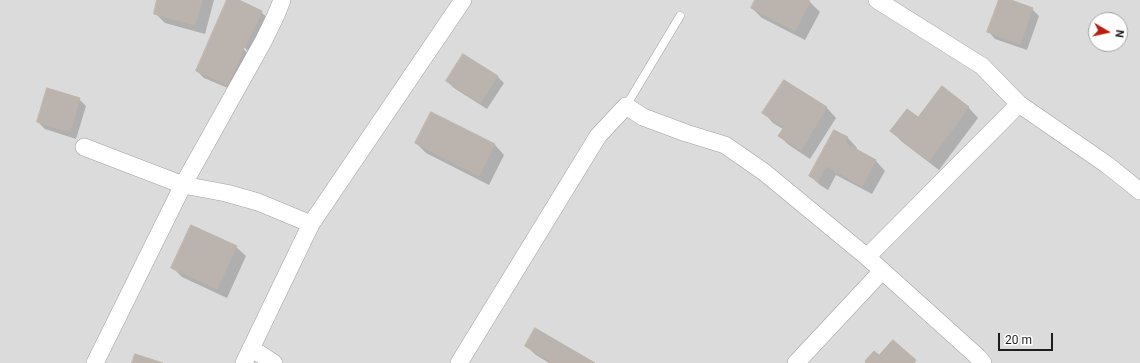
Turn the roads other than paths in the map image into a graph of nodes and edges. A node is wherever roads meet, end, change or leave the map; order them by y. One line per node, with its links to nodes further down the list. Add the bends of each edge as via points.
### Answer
1 (282, 0): 8 (street, via 264,40)
2 (463, 0): 10 (street)
3 (877, 0): 5 (street, via 982,66)
4 (680, 16): 6 (lane)
5 (1019, 104): 9 (street, via 1106,164); 11 (street)
6 (626, 106): 11 (street, via 643,117 726,145 764,172); 16 (street, via 598,136)
7 (84, 147): 8 (street)
8 (183, 185): 10 (street, via 258,202); 14 (street)
9 (1140, 191)
10 (311, 224): 13 (street)
11 (867, 257): 12 (street)
12 (882, 271): 17 (street); 18 (street)
13 (248, 355): 15 (street)
14 (95, 363)
15 (274, 363)
16 (459, 363)
17 (796, 363)
18 (983, 363)

